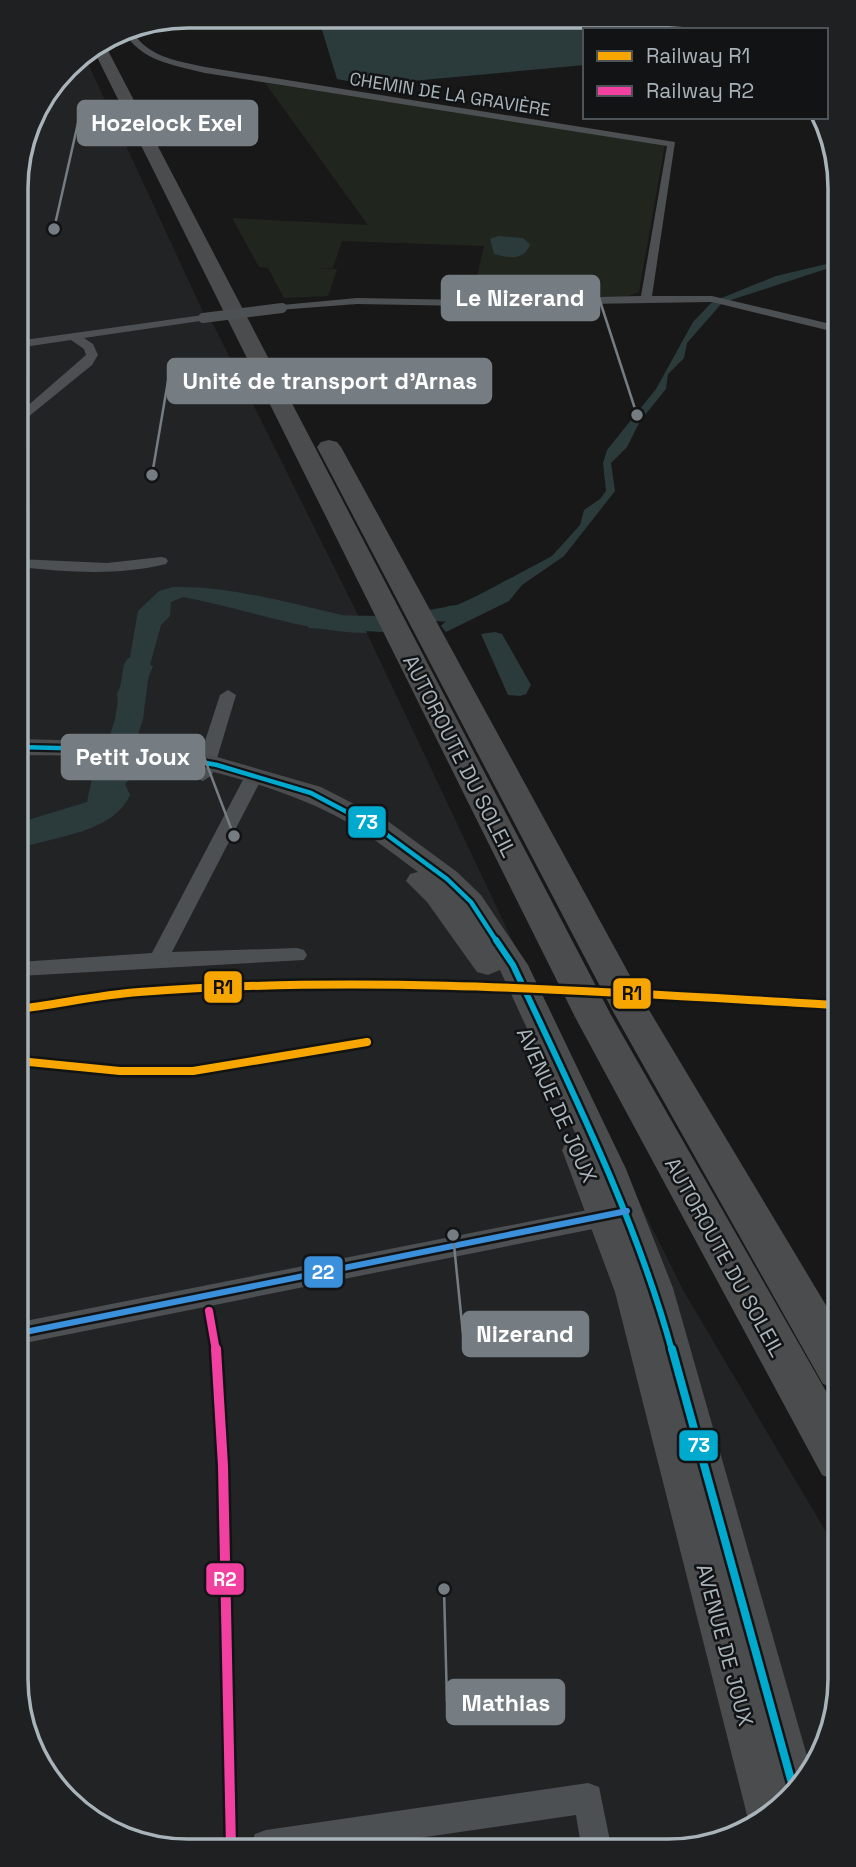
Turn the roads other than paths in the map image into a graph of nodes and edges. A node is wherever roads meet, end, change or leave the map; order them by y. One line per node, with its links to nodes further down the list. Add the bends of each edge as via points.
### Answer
1 (130, 39): 6 (street, CHEMIN DE LA GRAVIÈRE, via 148,55 205,70 672,144)
2 (115, 46): 4 (highway)
3 (103, 53): 27 (highway, AUTOROUTE DU SOLEIL, via 593,1017)
4 (230, 260)
5 (249, 296): 8 (highway)
6 (646, 299): 7 (street, via 712,299); 9 (street, bridge, via 357,301)
7 (828, 327)
8 (268, 333)
9 (73, 336): 10 (street); 11 (street, via 89,347 92,355 88,362)
10 (28, 342)
11 (28, 413)
12 (320, 430): 26 (highway, AUTOROUTE DU SOLEIL, via 633,1015)
13 (161, 561): 14 (street, via 106,568)
14 (28, 564)
15 (228, 695): 19 (street)
16 (28, 748): 17 (main road, AVENUE DE JOUX)
17 (91, 755): 18 (main road, AVENUE DE JOUX); 19 (main road, AVENUE DE JOUX)
18 (28, 759)
19 (206, 769): 20 (main road, AVENUE DE JOUX)
20 (252, 781): 22 (street); 24 (main road, AVENUE DE JOUX, via 337,820 437,895 506,993 580,1154)
21 (297, 955): 22 (street)
22 (158, 960): 23 (street)
23 (28, 968)
24 (616, 1214): 25 (street); 28 (main road, AVENUE DE JOUX, via 633,1292)
25 (28, 1331)
26 (828, 1350)
27 (828, 1440)
28 (718, 1562): 29 (main road, AVENUE DE JOUX); 30 (main road, AVENUE DE JOUX)
29 (791, 1781)
30 (767, 1804)
31 (307, 1839): 32 (street, via 588,1798)
32 (595, 1839)

